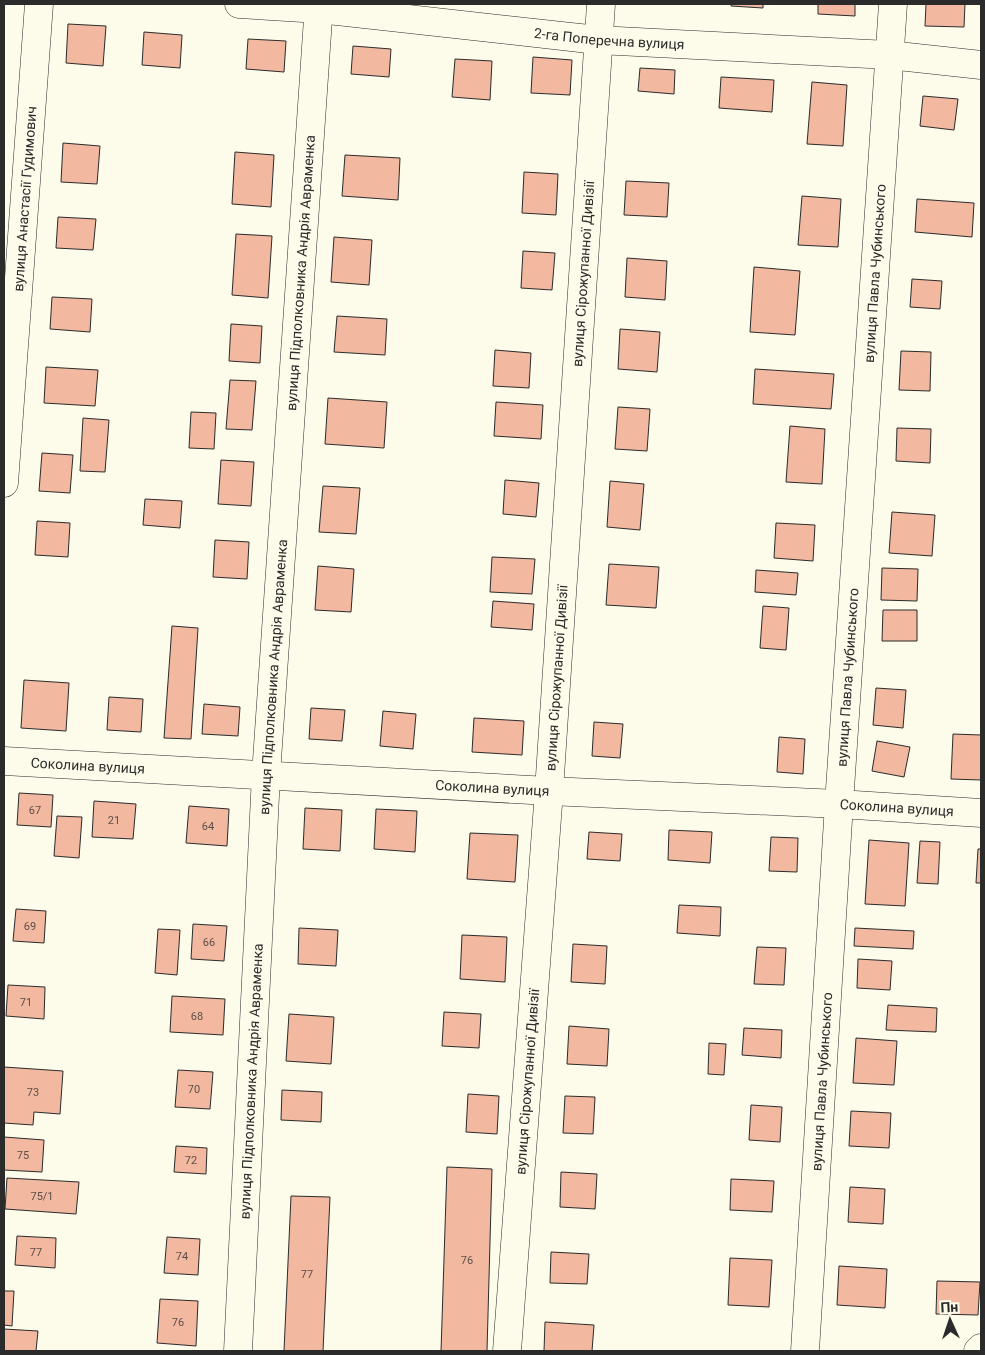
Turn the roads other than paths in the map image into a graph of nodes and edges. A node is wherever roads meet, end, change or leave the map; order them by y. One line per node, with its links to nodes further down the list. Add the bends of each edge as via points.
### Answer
1 (38, 4): 9 (street, вулиця Анастасії Гудимович)
2 (239, 4): 5 (street, 2-га Поперечна вулиця)
3 (601, 4): 6 (street, вулиця Сірожупанної Дивізії)
4 (893, 4): 7 (street, вулиця Павла Чубинського)
5 (319, 6): 6 (street, 2-га Поперечна вулиця); 11 (street, вулиця Підполковника Андрія Авраменка)
6 (598, 40): 7 (street, 2-га Поперечна вулиця); 12 (street, вулиця Сірожупанної Дивізії)
7 (889, 56): 8 (street, 2-га Поперечна вулиця); 13 (street, вулиця Павла Чубинського)
8 (981, 65)
9 (4, 483)
10 (4, 760): 11 (street, Соколина вулиця)
11 (266, 775): 12 (street, Соколина вулиця); 16 (street, вулиця Підполковника Андрія Авраменка)
12 (549, 791): 13 (street, Соколина вулиця); 17 (street, вулиця Сірожупанної Дивізії)
13 (839, 804): 14 (street, Соколина вулиця); 18 (street, вулиця Павла Чубинського)
14 (981, 813)
15 (981, 1348): 19 (street)
16 (238, 1351)
17 (507, 1351)
18 (805, 1351)
19 (978, 1351)

